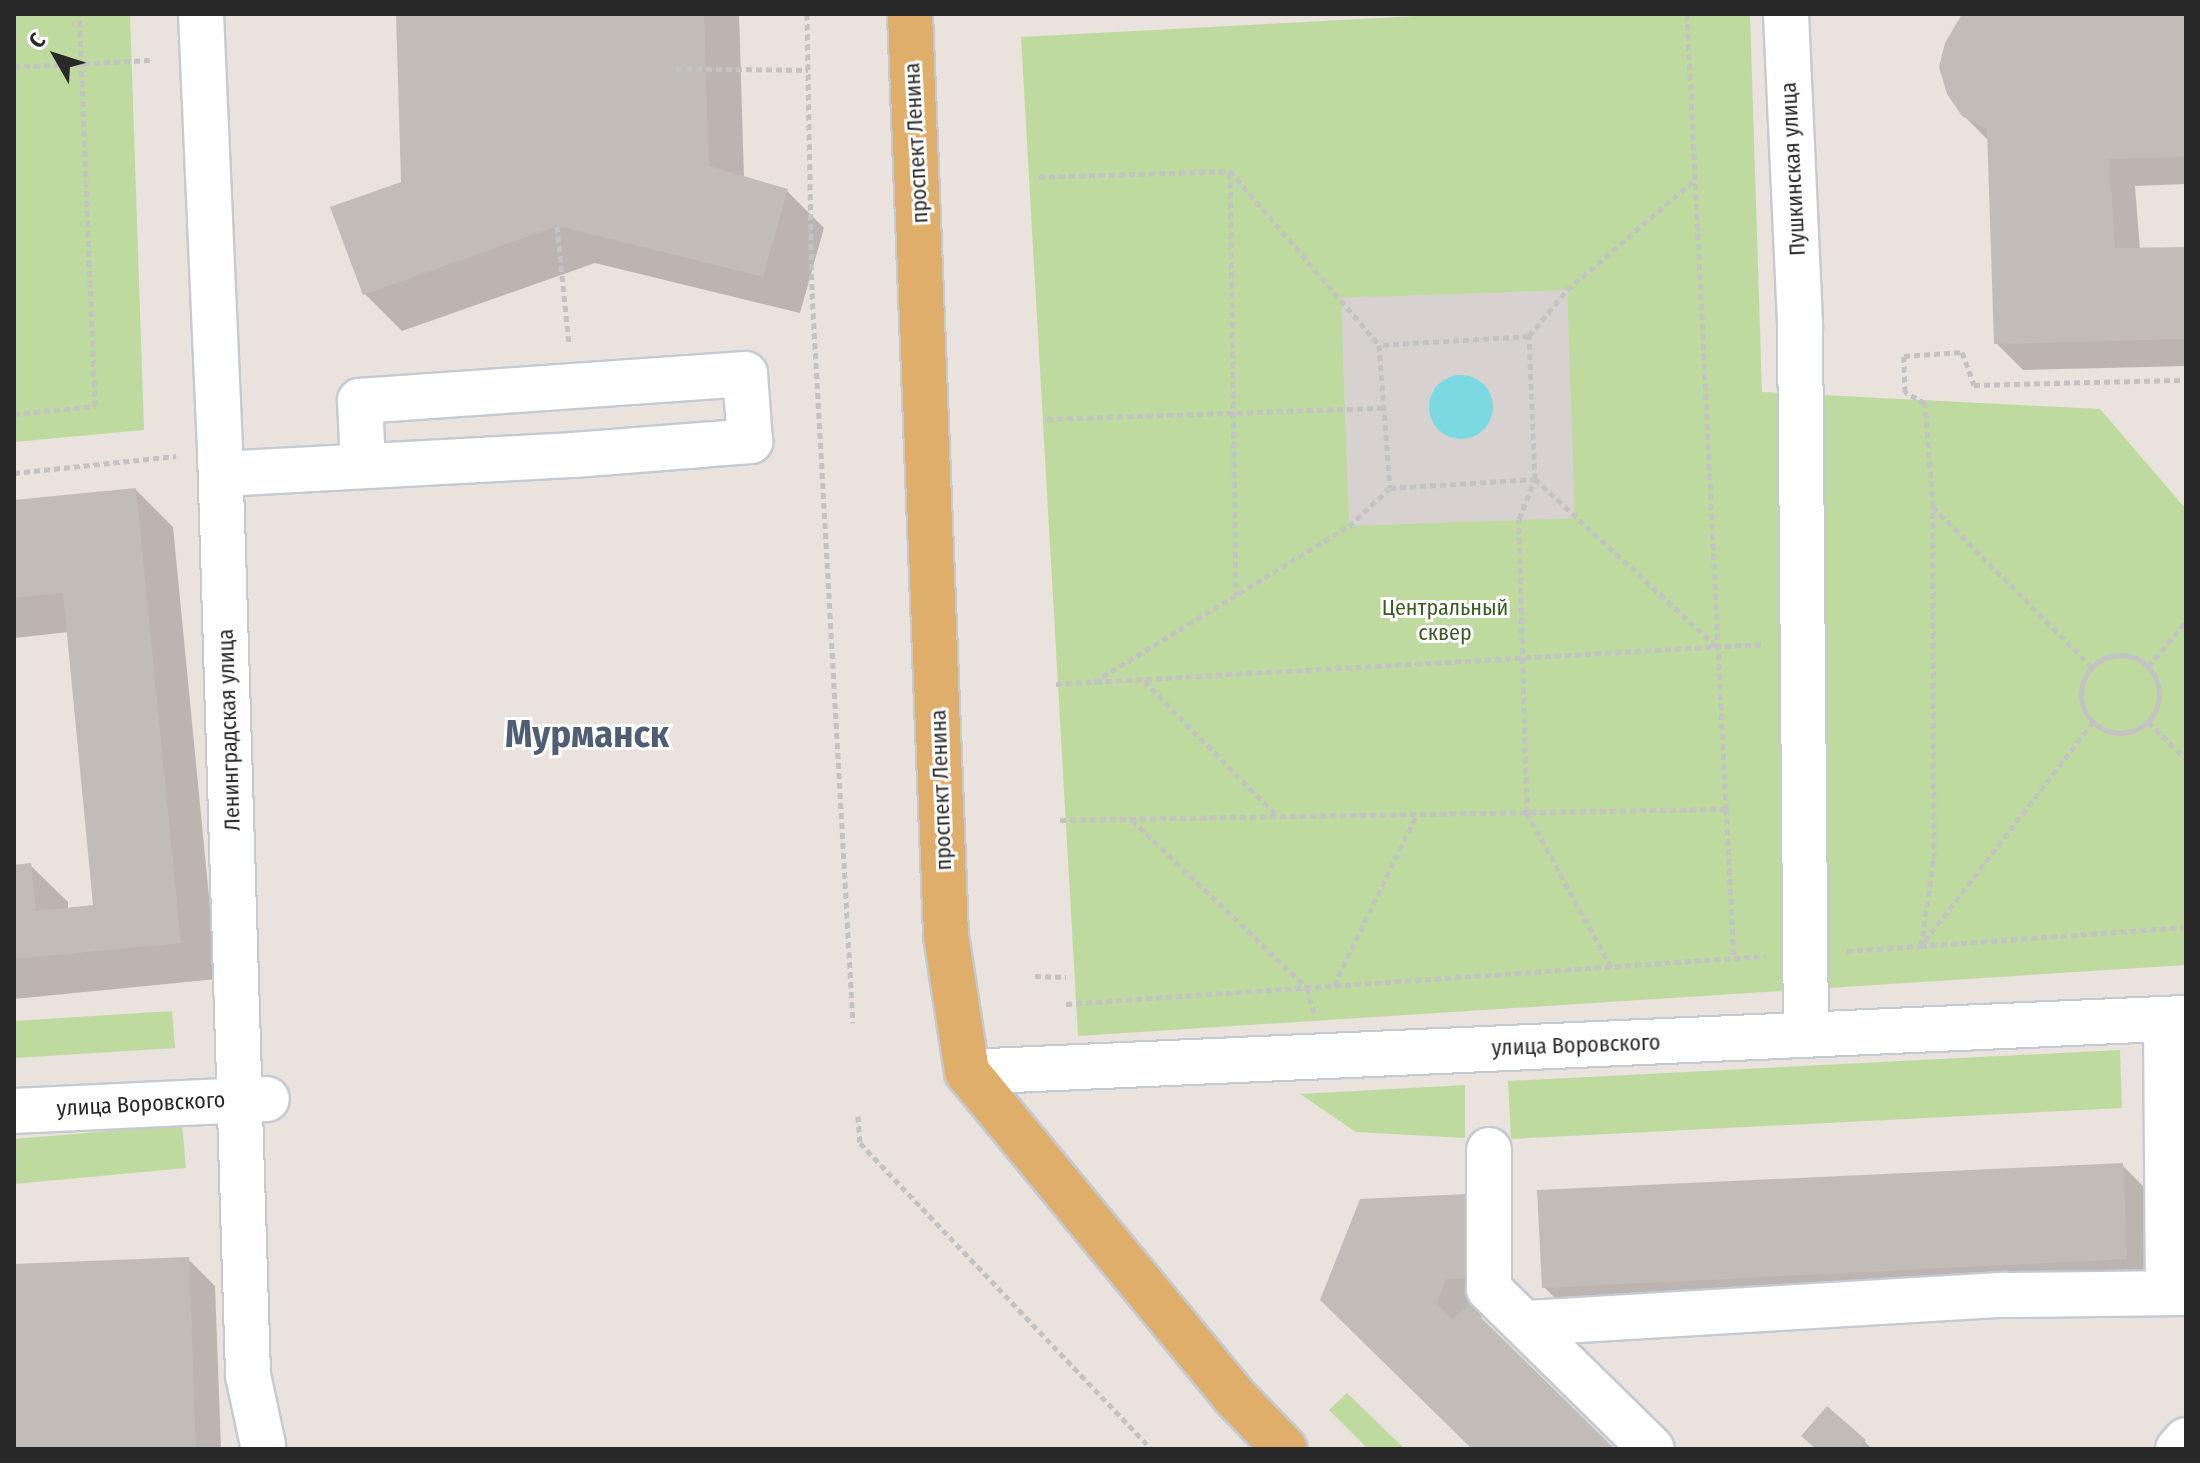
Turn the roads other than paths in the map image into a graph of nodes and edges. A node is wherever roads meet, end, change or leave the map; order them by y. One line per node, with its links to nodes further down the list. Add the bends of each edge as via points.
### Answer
1 (201, 14): 4 (street, Ленинградская улица)
2 (910, 14): 8 (main road, проспект Ленина, via 946,936)
3 (1786, 14): 7 (street, Пушкинская улица, via 1800,325)
4 (220, 463): 5 (street); 9 (street, Ленинградская улица, via 237,999)
5 (363, 465): 5 (street, via 360,401 745,374 750,441)
6 (2176, 1019): 7 (street, улица Воровского); 12 (street)
7 (1806, 1035): 8 (street, улица Воровского)
8 (967, 1072): 16 (main road, via 1232,1394)
9 (253, 1097): 10 (street, улица Воровского); 15 (street, Ленинградская улица)
10 (14, 1111)
11 (1489, 1150): 13 (street, via 1489,1289)
12 (2177, 1293): 13 (street, via 2005,1295)
13 (1528, 1323): 17 (street)
14 (2186, 1440): 18 (street)
15 (263, 1447)
16 (1285, 1449)
17 (1652, 1449)
18 (2178, 1449)

